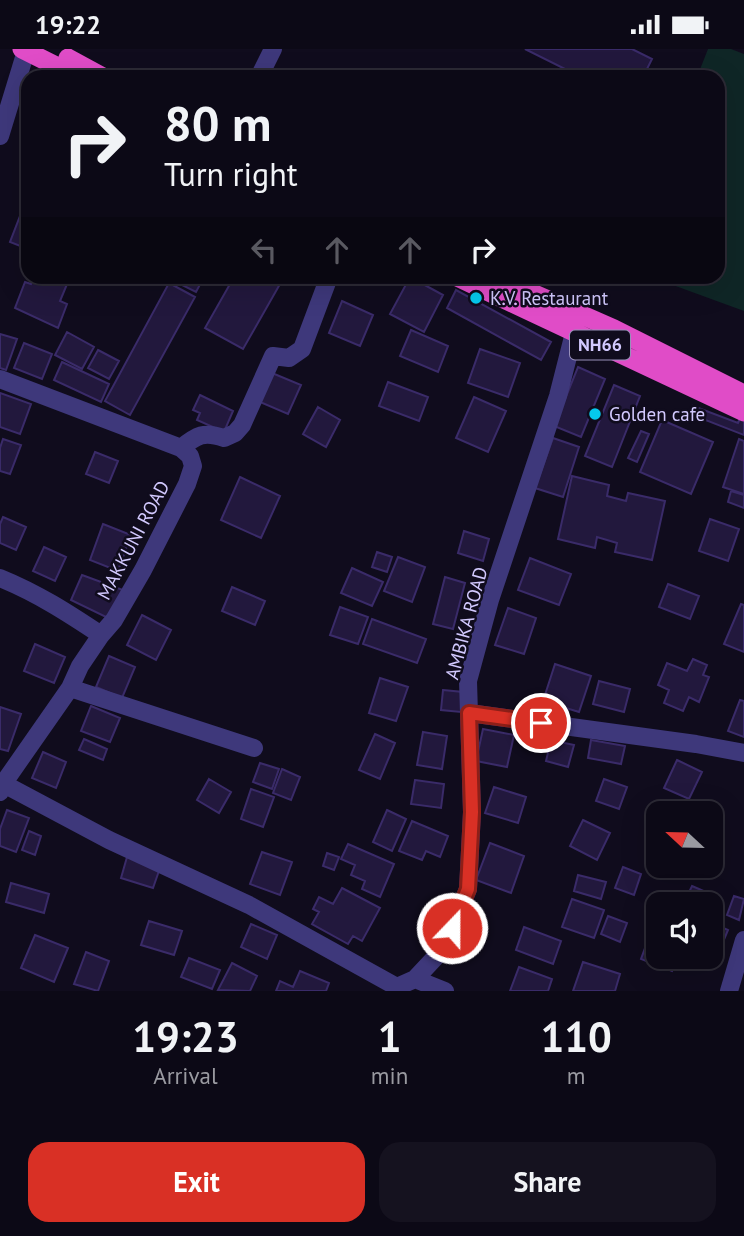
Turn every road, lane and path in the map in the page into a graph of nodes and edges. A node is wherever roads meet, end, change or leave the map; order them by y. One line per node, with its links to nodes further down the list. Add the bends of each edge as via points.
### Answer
1 (52, 49): 5 (highway)
2 (273, 49): 6 (street)
3 (24, 50): 4 (highway); 7 (street)
4 (64, 70)
5 (90, 70)
6 (262, 70)
7 (0, 136)
8 (326, 284): 15 (street, via 302,349 289,358 273,356 235,433 224,438 198,434)
9 (472, 284): 11 (highway, NH66)
10 (512, 284): 13 (highway, NH66)
11 (574, 333): 14 (highway, NH66); 19 (street, AMBIKA ROAD, via 558,396 490,600 468,681)
12 (0, 379): 15 (street)
13 (744, 394)
14 (744, 412)
15 (181, 448): 17 (street, MAKKUNI ROAD, via 193,466 187,484 114,620)
16 (0, 579): 17 (street, via 45,599)
17 (101, 635): 18 (street, MAKKUNI ROAD)
18 (70, 688): 20 (street); 22 (street, MAKKUNI ROAD)
19 (469, 713): 21 (street); 24 (street, AMBIKA ROAD, via 472,812 468,889 444,948)
20 (254, 748)
21 (744, 753)
22 (1, 786): 25 (street, via 249,905)
23 (744, 940): 27 (street)
24 (415, 979): 25 (street, AMBIKA ROAD); 26 (street)
25 (397, 989)
26 (445, 991)
27 (729, 991)

